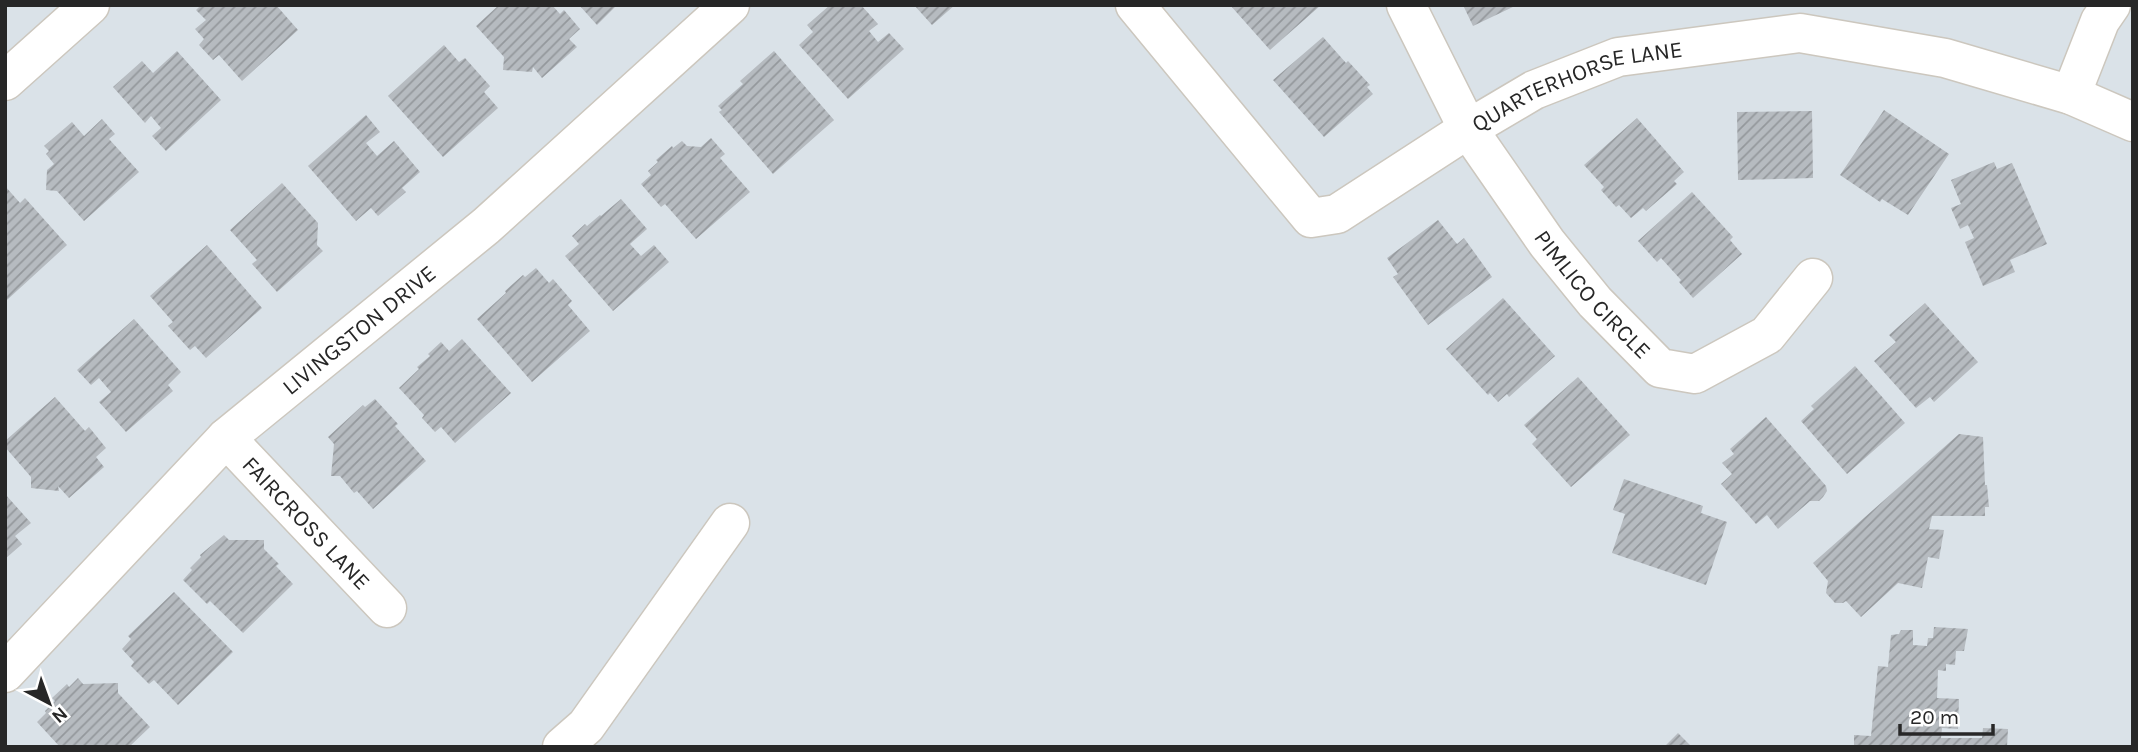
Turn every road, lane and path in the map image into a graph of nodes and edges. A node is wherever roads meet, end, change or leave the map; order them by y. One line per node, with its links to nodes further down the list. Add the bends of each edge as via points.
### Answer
1 (90, 5): 6 (street)
2 (730, 5): 11 (street, LIVINGSTON DRIVE, via 486,226)
3 (1135, 5): 9 (street, QUARTERHORSE LANE, via 1311,218 1337,214)
4 (1406, 5): 9 (street, PIMLICO CIRCLE)
5 (2111, 5): 7 (street, via 2100,21)
6 (5, 81)
7 (2071, 95): 8 (street, QUARTERHORSE LANE); 9 (street, QUARTERHORSE LANE, via 1945,58 1800,33 1618,57 1534,90)
8 (2133, 122)
9 (1468, 129): 10 (street, PIMLICO CIRCLE, via 1547,243 1595,302 1660,369 1695,374 1767,335)
10 (1813, 278)
11 (226, 438): 13 (street, FAIRCROSS LANE); 14 (street, LIVINGSTON DRIVE)
12 (730, 523): 15 (street, via 586,726)
13 (387, 608)
14 (5, 673)
15 (562, 747)

